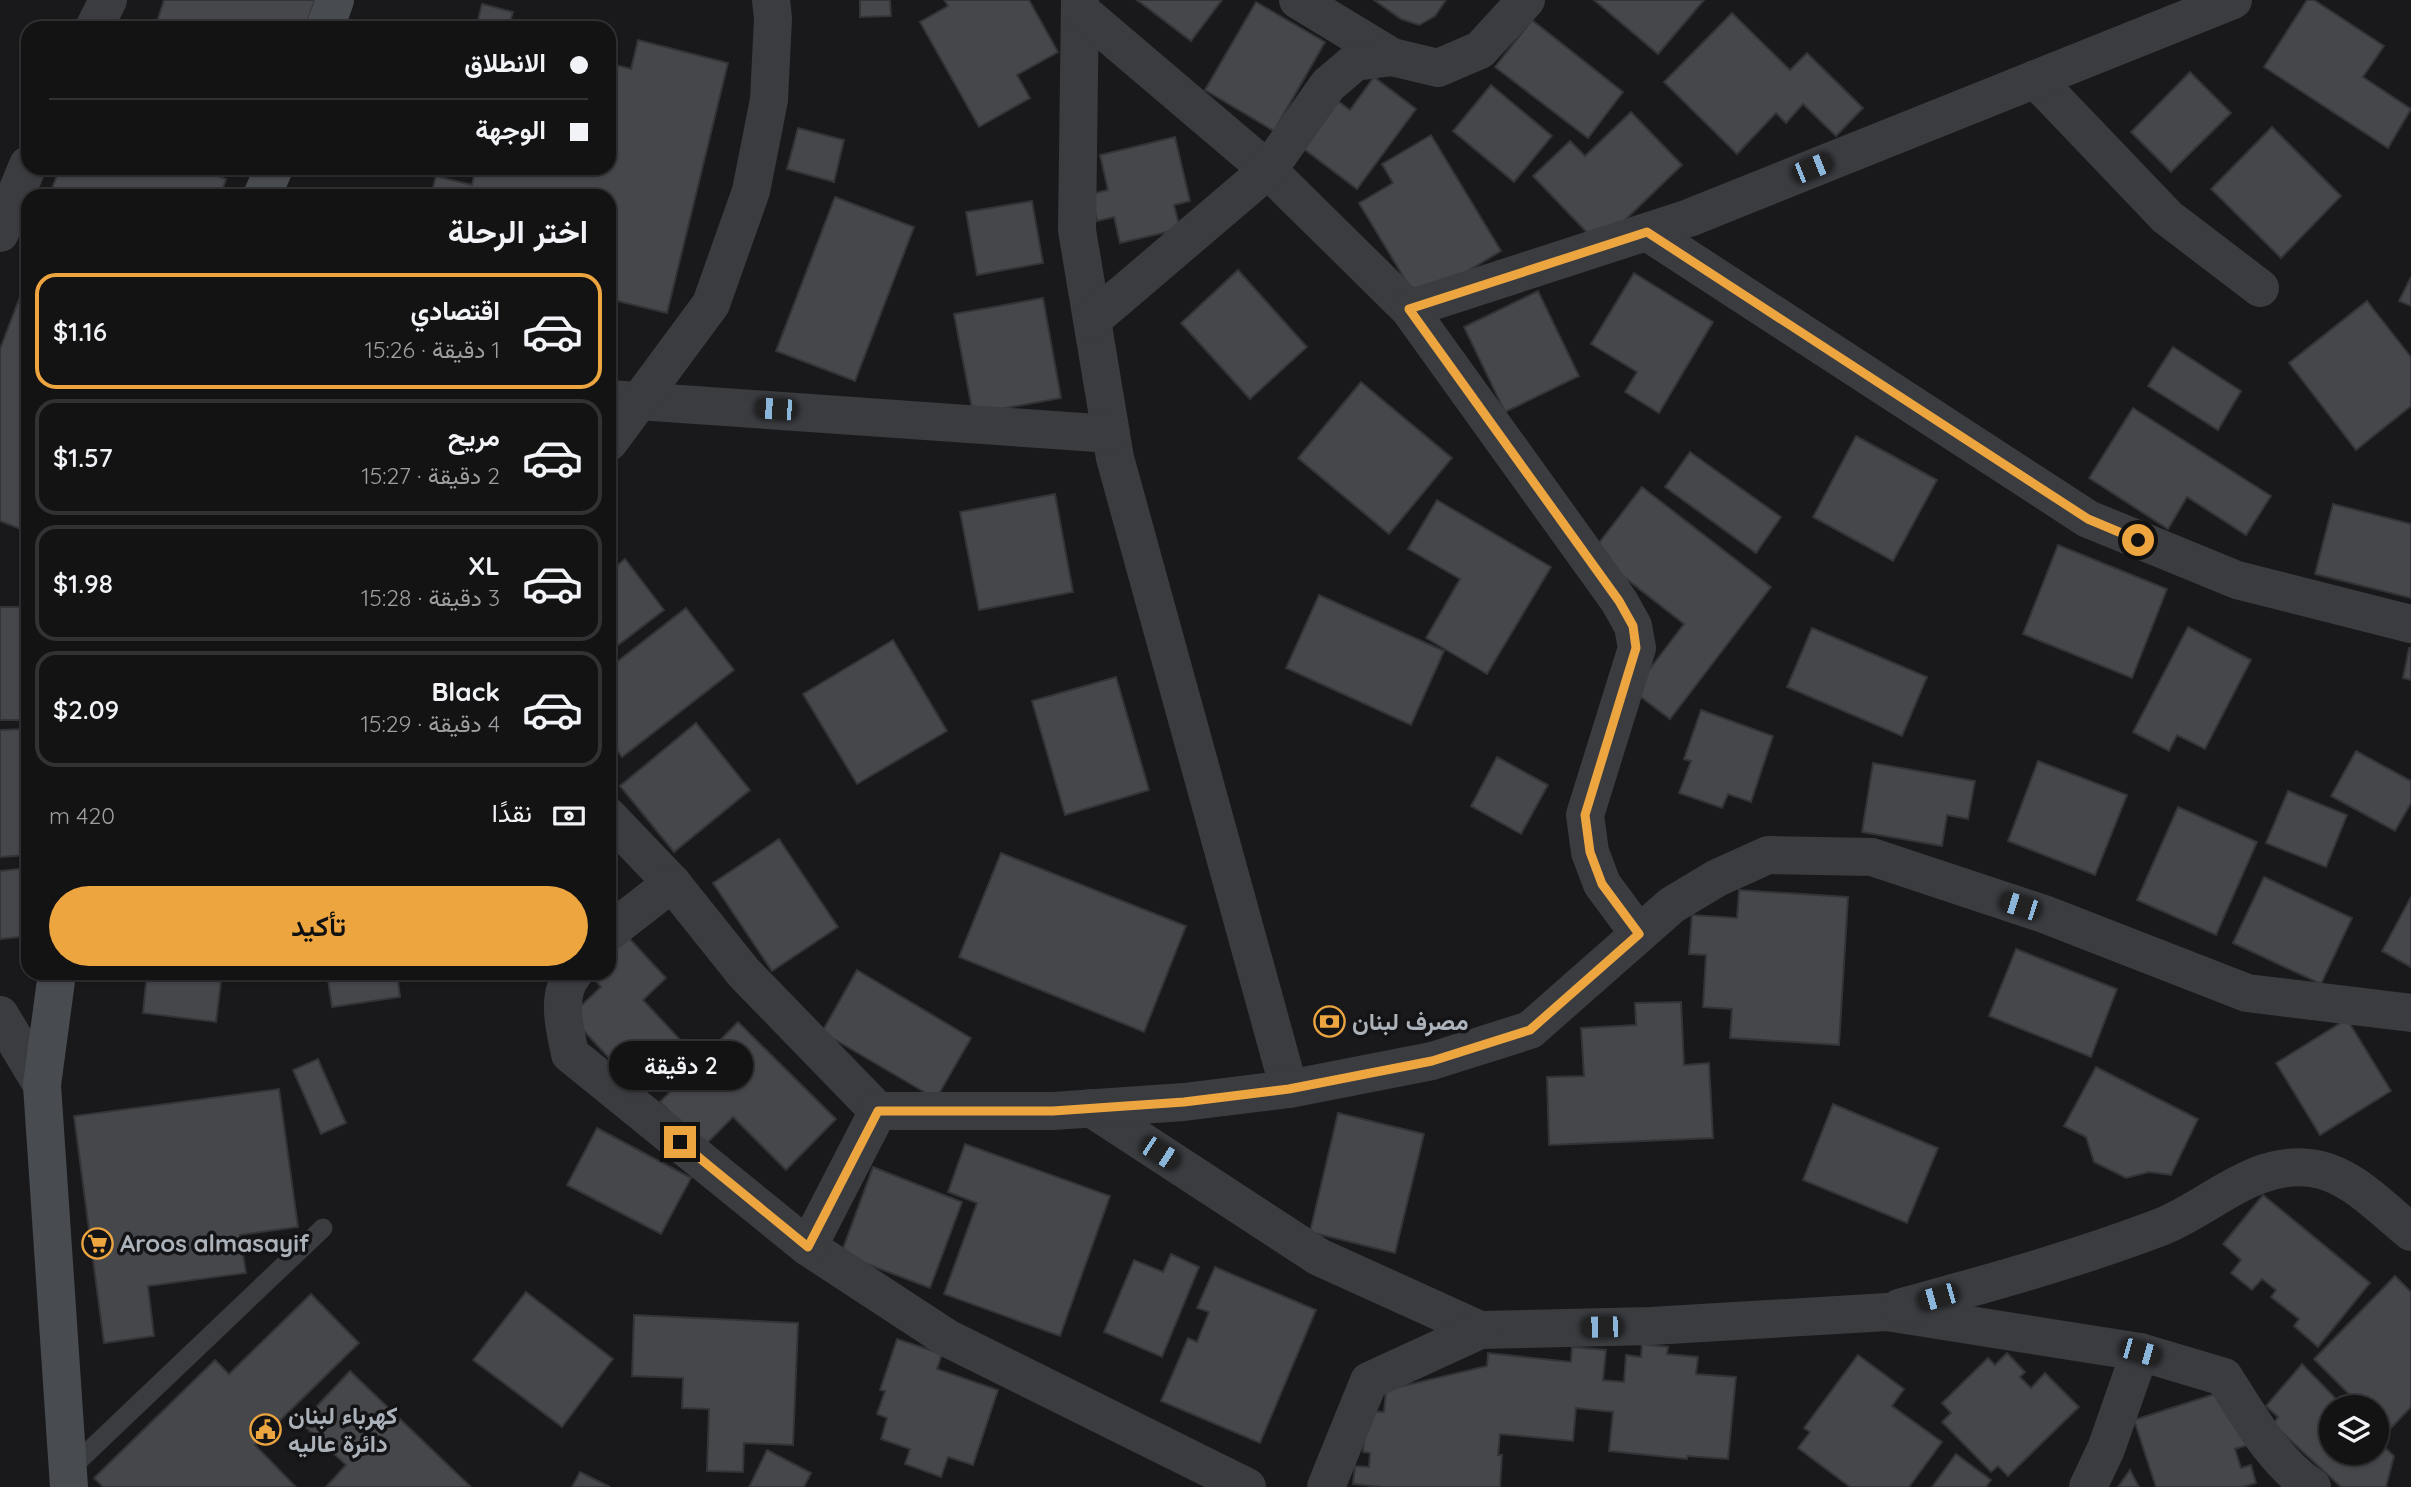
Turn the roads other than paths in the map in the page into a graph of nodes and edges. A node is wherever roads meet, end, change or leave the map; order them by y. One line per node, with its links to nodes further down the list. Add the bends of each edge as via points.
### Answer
1 (107, 0): 8 (street)
2 (335, 0): 9 (main road)
3 (771, 0): 19 (street, via 769,100 751,191 711,304)
4 (1298, 0): 10 (street)
5 (1527, 0): 10 (street, via 1480,50 1438,68)
6 (2233, 0): 11 (street)
7 (1080, 5): 12 (street); 18 (street, via 1077,230)
8 (97, 21)
9 (328, 21)
10 (1392, 57): 12 (street, via 1355,62 1328,85)
11 (2035, 79): 14 (street); 16 (street, via 2167,217)
12 (1268, 170): 17 (street); 18 (street)
13 (24, 175): 15 (street)
14 (1647, 232): 17 (street); 22 (street, via 2088,519 2237,580)
15 (0, 233)
16 (2260, 288)
17 (1409, 309): 26 (street, via 1633,626 1636,648 1585,815 1590,852 1602,884)
18 (1092, 320): 21 (street)
19 (626, 399): 20 (street); 21 (street)
20 (616, 425)
21 (1111, 434): 32 (street)
22 (2411, 624)
23 (616, 824): 24 (street)
24 (672, 883): 25 (street); 34 (street, via 744,973)
25 (616, 927)
26 (1639, 934): 29 (street, via 1672,905 1768,855 1872,857 2045,914 2247,993); 32 (street, via 1530,1030 1432,1061)
27 (56, 980): 31 (main road)
28 (569, 980): 37 (street, via 562,1009 569,1054)
29 (2411, 1013)
30 (0, 1015): 31 (street)
31 (42, 1085): 41 (main road)
32 (1289, 1089): 33 (street)
33 (1091, 1108): 34 (street); 39 (street, via 1319,1256)
34 (878, 1111): 37 (street)
35 (323, 1228): 41 (lane)
36 (2411, 1232): 38 (street, via 2336,1173 2307,1167 2268,1172 2234,1185 2162,1227 2041,1269)
37 (808, 1247): 42 (street, via 947,1338)
38 (1886, 1312): 39 (street, via 1651,1326); 40 (street)
39 (1480, 1330): 43 (street, via 1369,1381)
40 (2140, 1352): 44 (street); 45 (street, via 2224,1377 2291,1473)
41 (70, 1478)
42 (1247, 1487)
43 (1326, 1487)
44 (2088, 1487)
45 (2312, 1487)

